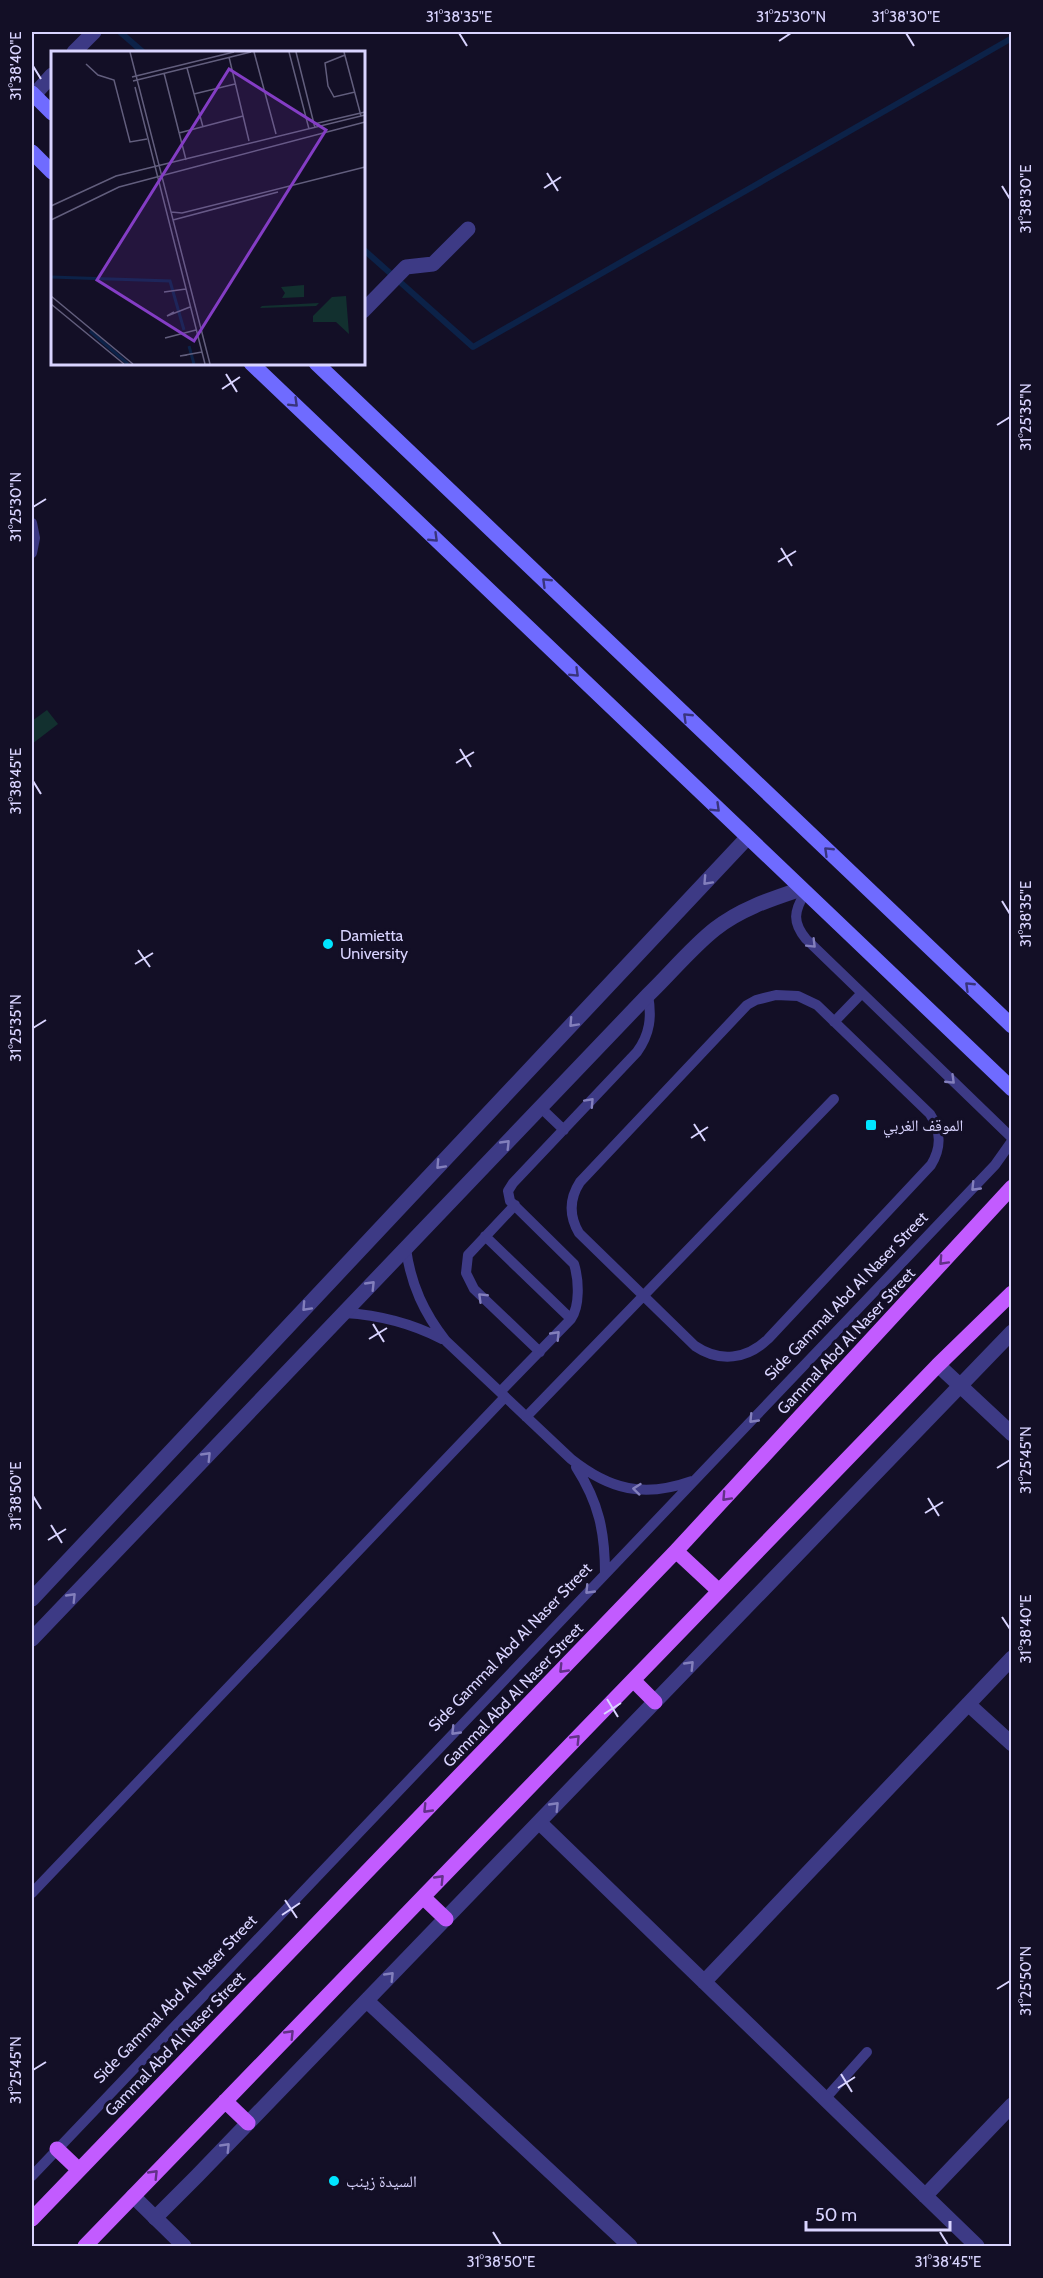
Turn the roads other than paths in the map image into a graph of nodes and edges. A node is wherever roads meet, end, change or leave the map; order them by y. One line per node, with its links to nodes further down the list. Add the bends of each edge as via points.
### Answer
1 (94, 32): 2 (street)
2 (75, 51)
3 (51, 76): 4 (street)
4 (33, 94): 5 (main road)
5 (51, 111)
6 (33, 156): 7 (main road)
7 (51, 171)
8 (468, 229): 9 (street, via 433,264 406,267)
9 (364, 310)
10 (252, 364): 14 (main road, one-way to 14)
11 (317, 364): 19 (main road, one-way to 11)
12 (32, 523): 13 (lane)
13 (32, 553)
14 (747, 838): 15 (main road); 46 (street, one-way to 46)
15 (803, 891): 16 (lane, Side Gammal Abd Al Naser Street, one-way to 16, via 796,914 800,932); 17 (street, via 734,916 714,930); 20 (main road)
16 (862, 993): 18 (lane); 24 (lane, Side Gammal Abd Al Naser Street, one-way to 24)
17 (648, 995): 22 (street); 23 (lane, one-way to 17, via 642,1046 651,1016)
18 (834, 1022): 30 (lane, via 817,1005 798,996 776,995 747,1005 580,1182 572,1198 572,1217 579,1233); 30 (lane, via 930,1114 936,1123 939,1144 931,1165 768,1339 751,1352 719,1357 703,1351)
19 (1011, 1026)
20 (1011, 1089)
21 (834, 1099): 30 (lane)
22 (541, 1108): 23 (lane); 28 (street, one-way to 22)
23 (564, 1130): 26 (lane, via 510,1187 508,1196)
24 (1011, 1140): 42 (lane, Side Gammal Abd Al Naser Street, one-way to 42, via 995,1166)
25 (1011, 1189): 43 (main road, Gammal Abd Al Naser Street, one-way to 43)
26 (515, 1205): 27 (lane); 32 (lane, via 574,1264 577,1306)
27 (485, 1236): 32 (lane); 35 (lane, one-way to 27, via 469,1281 465,1264 468,1255)
28 (406, 1249): 31 (street, one-way to 28); 34 (lane, via 419,1298)
29 (1011, 1293): 36 (main road)
30 (644, 1296): 39 (lane)
31 (345, 1313): 34 (lane, via 408,1324); 47 (street, one-way to 31)
32 (571, 1320): 35 (lane, one-way to 32)
33 (1011, 1332): 37 (street)
34 (446, 1341): 38 (lane)
35 (540, 1352): 38 (lane)
36 (938, 1365): 37 (street); 45 (main road)
37 (960, 1386): 40 (street); 50 (street, one-way to 37)
38 (502, 1395): 39 (lane); 54 (lane)
39 (526, 1417): 41 (lane)
40 (1011, 1434)
41 (571, 1459): 42 (lane, one-way to 41, via 651,1491 629,1489 588,1473); 44 (lane, via 588,1485 599,1513 605,1543)
42 (694, 1481): 44 (lane, Side Gammal Abd Al Naser Street)
43 (676, 1551): 45 (main road); 65 (main road, Gammal Abd Al Naser Street, one-way to 65)
44 (605, 1574): 64 (lane, Side Gammal Abd Al Naser Street, one-way to 64)
45 (719, 1591): 49 (main road)
46 (32, 1599)
47 (32, 1639)
48 (1011, 1658): 51 (street)
49 (633, 1680): 50 (main road); 55 (main road, one-way to 49)
50 (655, 1702): 53 (street, one-way to 50)
51 (968, 1704): 52 (street); 57 (street)
52 (1011, 1744)
53 (539, 1822): 56 (street); 57 (street)
54 (32, 1893)
55 (423, 1897): 56 (main road); 61 (main road, one-way to 55)
56 (446, 1918): 58 (street, one-way to 56)
57 (704, 1982): 60 (street)
58 (367, 2001): 63 (street); 73 (street)
59 (867, 2052): 60 (lane)
60 (825, 2099): 68 (street)
61 (225, 2101): 63 (main road); 67 (main road, one-way to 61)
62 (1011, 2105): 68 (street)
63 (248, 2123): 69 (street, one-way to 63)
64 (57, 2149): 65 (main road); 66 (lane, Side Gammal Abd Al Naser Street)
65 (79, 2170): 70 (main road, Gammal Abd Al Naser Street)
66 (32, 2176)
67 (133, 2196): 69 (street); 71 (main road)
68 (925, 2196): 74 (street)
69 (154, 2218): 72 (street)
70 (32, 2219)
71 (93, 2244)
72 (184, 2247)
73 (630, 2247)
74 (977, 2247)

